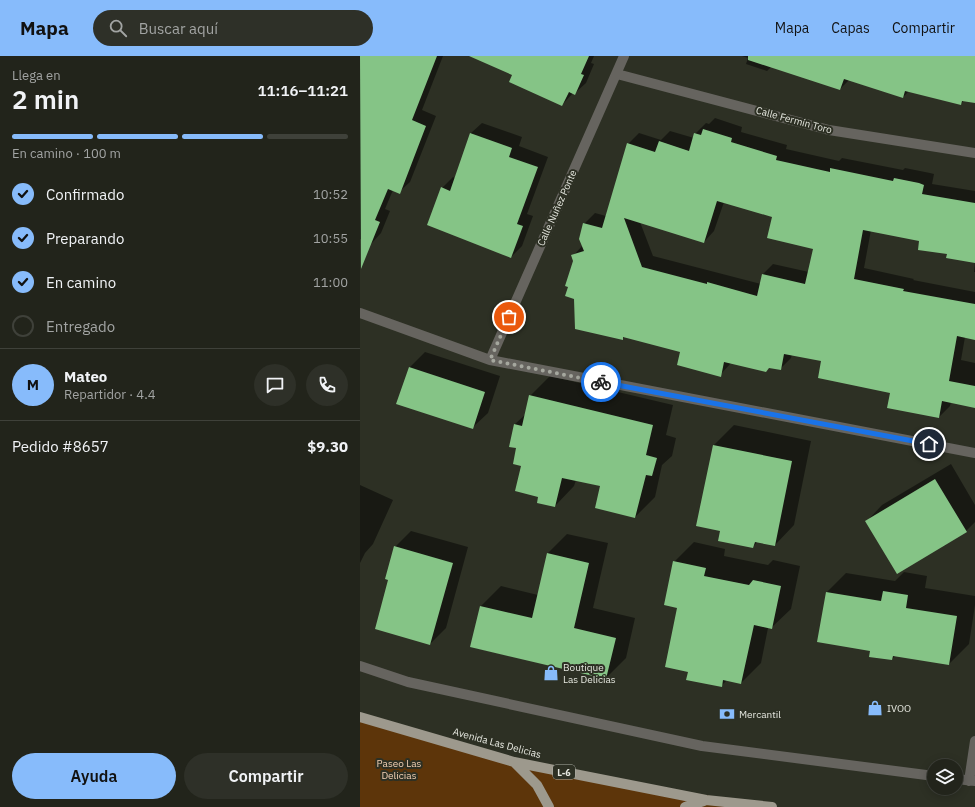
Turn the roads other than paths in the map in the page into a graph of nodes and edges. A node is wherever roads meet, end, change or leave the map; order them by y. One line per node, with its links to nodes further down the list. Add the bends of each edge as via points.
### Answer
1 (624, 56): 2 (street, Calle Nuñez Ponte)
2 (617, 74): 3 (street, Calle Fermín Toro, via 829,130); 5 (street, Calle Nuñez Ponte)
3 (975, 153)
4 (360, 312): 5 (street)
5 (490, 360): 6 (street)
6 (975, 453)
7 (360, 666): 11 (street, via 408,682 702,746)
8 (360, 717): 10 (main road, Avenida Las Delicias / L-6)
9 (975, 740): 12 (street)
10 (514, 762): 13 (main road, Avenida Las Delicias / L-6); 14 (main road, via 537,786)
11 (927, 775)
12 (972, 781)
13 (706, 800): 15 (main road); 16 (main road, Avenida Las Delicias / L-6)
14 (548, 807)
15 (684, 807)
16 (772, 807)

